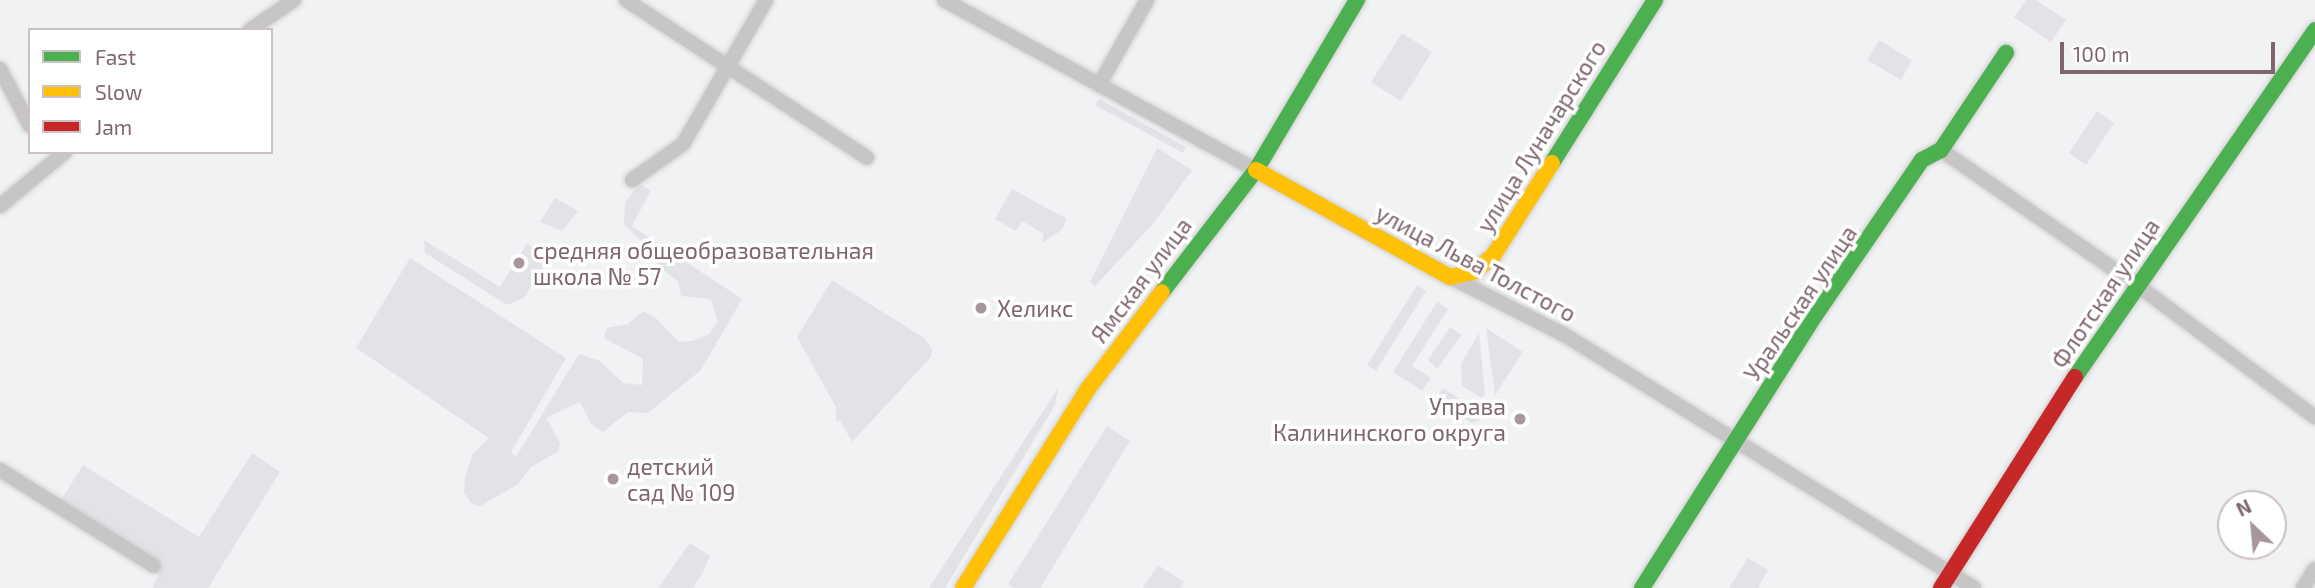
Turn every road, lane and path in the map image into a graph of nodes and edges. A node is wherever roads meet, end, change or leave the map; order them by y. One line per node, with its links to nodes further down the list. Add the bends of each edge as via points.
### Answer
1 (294, 0): 8 (street)
2 (626, 0): 11 (street)
3 (766, 0): 11 (street)
4 (944, 0): 13 (street, улица Льва Толстого)
5 (1147, 0): 13 (street)
6 (1357, 0): 18 (street, Ямская улица)
7 (1655, 0): 21 (street, улица Луначарского, via 1493,256 1475,271)
8 (253, 28)
9 (2315, 30): 22 (street, Флотская улица)
10 (2006, 53): 15 (street, Уральская улица)
11 (729, 64): 17 (street); 19 (street, via 683,144)
12 (0, 69): 14 (street)
13 (1099, 85): 18 (street, улица Льва Толстого)
14 (28, 121)
15 (1941, 150): 22 (street); 24 (street, Уральская улица, via 1922,160)
16 (46, 158): 20 (street)
17 (867, 158)
18 (1256, 170): 21 (street, улица Льва Толстого); 29 (street, Ямская улица, via 1087,390)
19 (632, 180)
20 (0, 206)
21 (1450, 277): 24 (street, улица Льва Толстого, via 1563,334)
22 (2137, 285): 23 (street); 28 (street, Флотская улица)
23 (2315, 417)
24 (1736, 440): 28 (street, улица Льва Толстого); 30 (street, Уральская улица)
25 (0, 470): 26 (street)
26 (154, 566)
27 (2315, 569): 33 (street)
28 (1951, 573): 31 (street, Флотская улица); 32 (street, улица Льва Толстого)
29 (962, 588)
30 (1642, 588)
31 (1941, 588)
32 (1974, 588)
33 (2303, 588)

